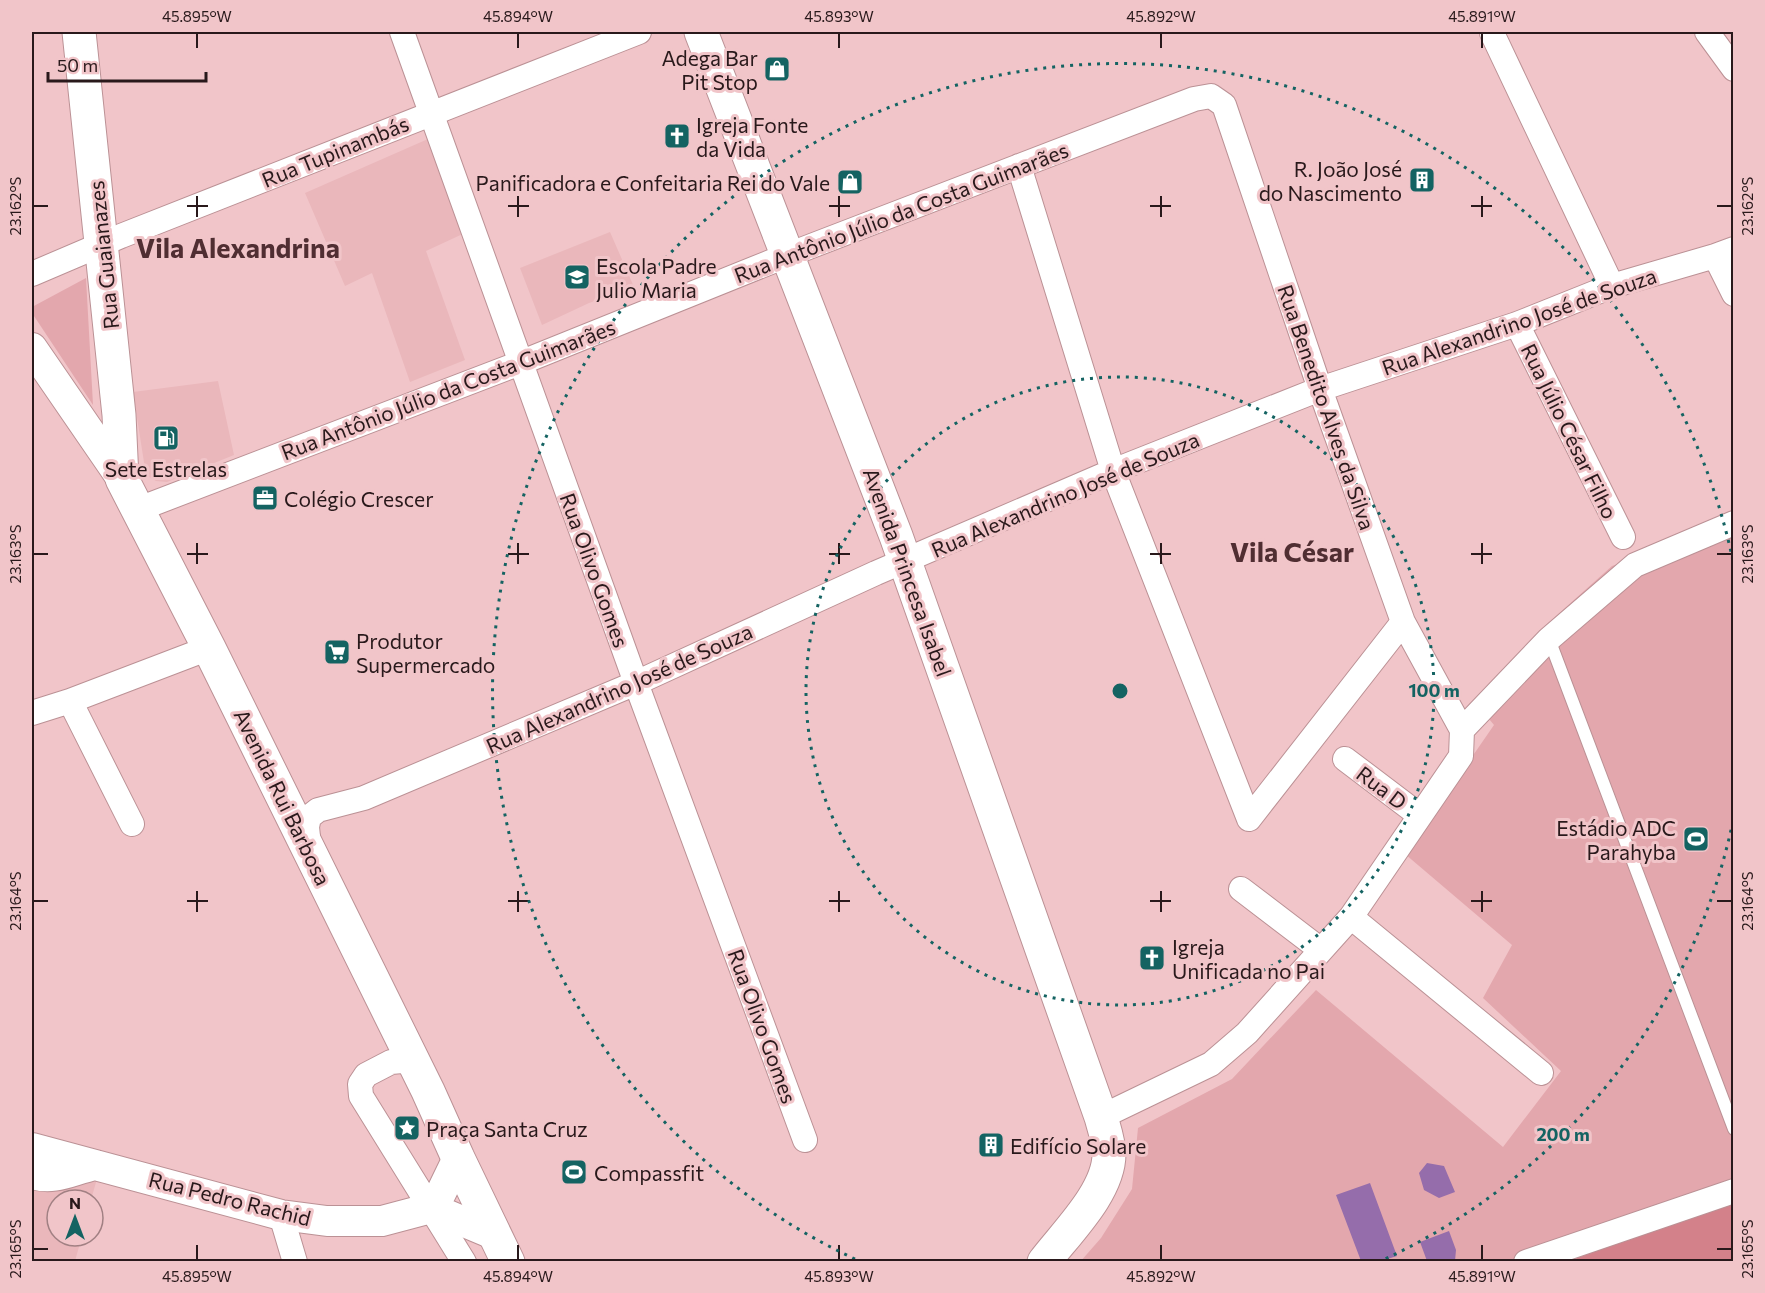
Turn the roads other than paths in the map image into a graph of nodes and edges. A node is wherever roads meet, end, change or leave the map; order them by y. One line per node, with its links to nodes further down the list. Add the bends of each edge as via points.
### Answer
1 (79, 32): 11 (main road, Rua Guaianazes)
2 (402, 32): 9 (street, Rua Olivo Gomes)
3 (639, 32): 9 (street, Rua Tupinambás)
4 (701, 32): 13 (main road, Avenida Princesa Isabel)
5 (1707, 32): 7 (street)
6 (1492, 33): 15 (street)
7 (1734, 69)
8 (1194, 99): 10 (street, Rua Antônio Júlio da Costa Guimarães); 20 (street, Rua Benedito Alves da Silva, via 1211,96 1224,105)
9 (432, 113): 11 (street, Rua Tupinambás); 19 (street, Rua Olivo Gomes)
10 (1019, 166): 13 (street, Rua Antônio Júlio da Costa Guimarães); 21 (street)
11 (101, 244): 14 (street, Rua Tupinambás); 22 (main road, Rua Guaianazes)
12 (1724, 253): 15 (street, Rua Alexandrino José de Souza); 16 (street)
13 (788, 255): 19 (street, Rua Antônio Júlio da Costa Guimarães); 26 (main road, Avenida Princesa Isabel)
14 (32, 274)
15 (1612, 286): 17 (street, Rua Alexandrino José de Souza)
16 (1734, 294)
17 (1517, 324): 20 (street, Rua Alexandrino José de Souza); 25 (street, Rua Júlio César Filho)
18 (32, 348): 22 (street, Avenida Rui Barbosa)
19 (520, 363): 23 (street, Rua Antônio Júlio da Costa Guimarães); 30 (street, Rua Olivo Gomes)
20 (1320, 389): 21 (street, Rua Alexandrino José de Souza); 27 (street, Rua Benedito Alves da Silva)
21 (1113, 471): 26 (street, Rua Alexandrino José de Souza); 27 (street, via 1249,819)
22 (122, 479): 23 (main road, Avenida Rui Barbosa)
23 (139, 509): 29 (main road, Avenida Rui Barbosa)
24 (1734, 523): 28 (street, via 1635,565)
25 (1623, 537)
26 (904, 561): 30 (street, Rua Alexandrino José de Souza); 43 (main road, Avenida Princesa Isabel)
27 (1403, 622): 33 (street, Rua Benedito Alves da Silva)
28 (1549, 639): 33 (street); 44 (lane)
29 (209, 648): 31 (street); 37 (main road, Avenida Rui Barbosa)
30 (636, 683): 37 (street, Rua Alexandrino José de Souza, via 364,798 318,810 309,817); 45 (street, Rua Olivo Gomes)
31 (70, 701): 32 (street); 36 (street)
32 (32, 713)
33 (1462, 730): 35 (street, via 1461,756)
34 (1345, 759): 35 (street, Rua D)
35 (1419, 815): 39 (street)
36 (132, 824)
37 (309, 850): 41 (main road, Avenida Rui Barbosa)
38 (1241, 889): 40 (street)
39 (1351, 917): 40 (street); 42 (street)
40 (1321, 950): 43 (street, via 1247,1033 1210,1064)
41 (415, 1065): 47 (main road, Avenida Rui Barbosa); 51 (street, via 391,1062 366,1075 360,1084 361,1096)
42 (1541, 1073)
43 (1101, 1117): 56 (main road, Avenida Princesa Isabel, via 1109,1154 1104,1176 1091,1202)
44 (1734, 1129)
45 (806, 1140)
46 (32, 1148): 48 (street, Rua Pedro Rachid)
47 (458, 1158): 51 (street); 53 (main road, Avenida Rui Barbosa)
48 (96, 1165): 49 (street, via 60,1176); 52 (street, Rua Pedro Rachid)
49 (32, 1174)
50 (1734, 1191): 57 (street)
51 (430, 1208): 52 (street, Rua Pedro Rachid, via 382,1221 327,1221); 53 (street); 55 (street)
52 (281, 1215): 54 (street)
53 (500, 1248)
54 (295, 1262)
55 (464, 1262)
56 (1044, 1262)
57 (1526, 1262)

